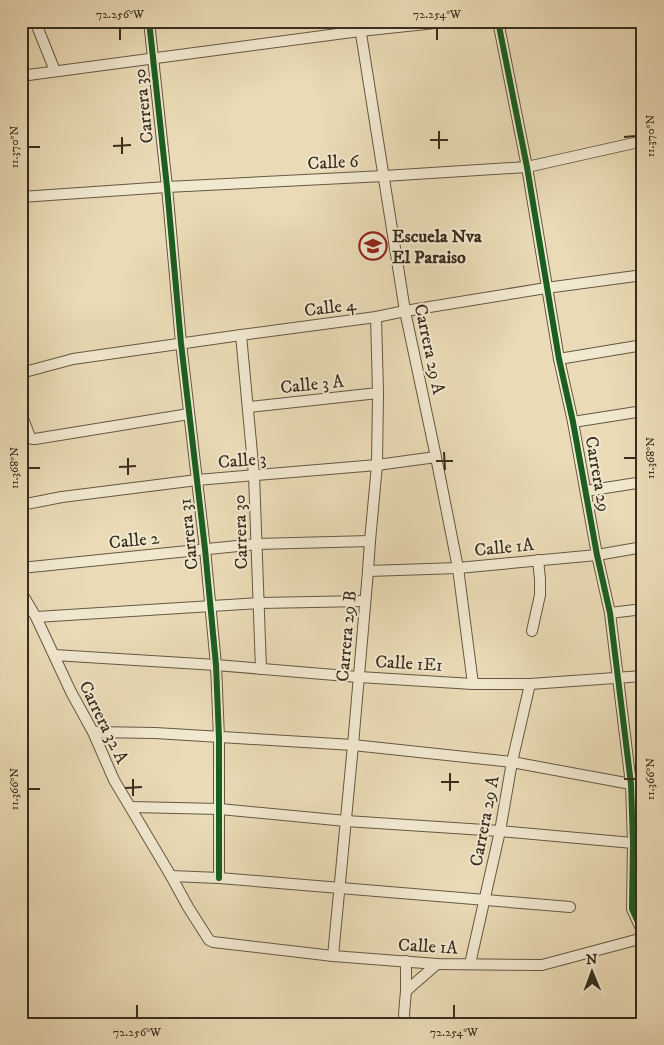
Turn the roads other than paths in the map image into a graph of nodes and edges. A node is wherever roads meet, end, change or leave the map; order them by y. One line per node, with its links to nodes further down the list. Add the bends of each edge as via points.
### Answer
1 (35, 21): 9 (street)
2 (149, 21): 8 (street, Carrera 30)
3 (454, 21): 6 (street)
4 (498, 21): 12 (street, Carrera 29)
5 (639, 21): 7 (street)
6 (359, 26): 8 (street); 13 (street, Carrera 29 A)
7 (643, 39)
8 (153, 59): 9 (street); 14 (street, Carrera 30)
9 (55, 72): 10 (street)
10 (21, 76)
11 (643, 142): 12 (street, Calle 6)
12 (527, 167): 13 (street, Calle 6); 17 (street, Carrera 29)
13 (384, 176): 14 (street, Calle 6); 18 (street, Carrera 29 A)
14 (167, 187): 15 (street, Calle 6); 21 (street, Carrera 31)
15 (21, 197)
16 (643, 275): 17 (street, Calle 4)
17 (546, 288): 18 (street, Calle 4); 23 (street, Carrera 29)
18 (405, 311): 19 (street, Calle 4); 31 (street, Carrera 29 A)
19 (376, 317): 20 (street, Calle 4); 25 (street, Carrera 29 B)
20 (241, 335): 21 (street, Calle 4); 26 (street, Carrera 30)
21 (181, 344): 24 (street, Calle 4, via 73,359); 29 (street, Carrera 31)
22 (643, 345): 23 (street)
23 (559, 359): 30 (street, Carrera 29)
24 (21, 373)
25 (378, 393): 26 (street, Calle 3 A); 32 (street, Carrera 29 B)
26 (249, 408): 33 (street, Carrera 30)
27 (643, 411): 30 (street)
28 (21, 413): 29 (street, via 30,437 35,440)
29 (189, 414): 34 (street, Carrera 31)
30 (573, 422): 36 (street, Carrera 29)
31 (436, 457): 32 (street, Calle 3); 45 (street, Carrera 29 A)
32 (377, 465): 33 (street, Calle 3); 38 (street, Carrera 29 B)
33 (254, 475): 34 (street, Calle 3); 39 (street, Carrera 30)
34 (197, 480): 37 (street, Calle 3); 41 (street, Carrera 31)
35 (643, 482): 36 (street)
36 (586, 491): 42 (street, Carrera 29)
37 (21, 505)
38 (370, 541): 39 (street, Calle 2); 46 (street, Carrera 29 B)
39 (257, 544): 41 (street, Calle 2); 49 (street, Carrera 30)
40 (643, 547): 42 (street, Calle 1A)
41 (206, 549): 44 (street, Calle 2); 50 (street, Carrera 31)
42 (597, 555): 43 (street, Calle 1A); 52 (street, Carrera 29)
43 (538, 560): 45 (street, Calle 1A); 54 (street, via 540,595)
44 (21, 568)
45 (458, 568): 46 (street, Calle 1A); 61 (street, Carrera 29 A)
46 (368, 571): 48 (street, Carrera 29 B)
47 (21, 592): 53 (street, Carrera 32 A)
48 (365, 601): 49 (street); 58 (street, Carrera 29 B)
49 (260, 603): 50 (street); 57 (street, Carrera 30)
50 (210, 606): 53 (street); 56 (street, Carrera 31)
51 (643, 609): 52 (street)
52 (610, 613): 60 (street, Carrera 29)
53 (36, 617): 55 (street, Carrera 32 A)
54 (532, 631)
55 (54, 654): 56 (street, Calle 1E1); 63 (street, Carrera 32 A)
56 (216, 665): 57 (street, Calle 1E1); 64 (street, Carrera 31)
57 (261, 669): 58 (street, Calle 1E1)
58 (359, 676): 61 (street, Calle 1E1); 65 (street, Carrera 29 B)
59 (643, 676): 60 (street, Calle 1E1)
60 (618, 678): 62 (street, Calle 1E1); 67 (street, Carrera 29)
61 (473, 684): 62 (street, Calle 1E1)
62 (530, 684): 66 (street, Carrera 29 A)
63 (92, 732): 64 (street); 69 (street, Carrera 32 A, via 114,780)
64 (219, 738): 65 (street); 70 (street, Carrera 31)
65 (353, 746): 66 (street); 71 (street, Carrera 29 B)
66 (512, 762): 67 (street); 72 (street, Carrera 29 A)
67 (631, 784): 68 (street); 73 (street, Carrera 29)
68 (643, 785)
69 (131, 807): 70 (street); 74 (street, Carrera 32 A)
70 (220, 809): 71 (street); 75 (street, Carrera 31)
71 (346, 821): 72 (street); 76 (street, Carrera 29 B)
72 (500, 831): 73 (street); 77 (street, Carrera 29 A)
73 (633, 843): 79 (street, Carrera 29, via 632,908)
74 (171, 876): 75 (street); 81 (street, Carrera 32 A)
75 (219, 878): 76 (street)
76 (339, 888): 77 (street); 82 (street, Carrera 29 B)
77 (485, 899): 78 (street); 85 (street, Carrera 29 A)
78 (570, 907)
79 (643, 934)
80 (643, 938): 85 (street, Calle 1A, via 542,965)
81 (209, 940): 82 (street, Calle 1A)
82 (333, 956): 83 (street, Calle 1A)
83 (406, 961): 84 (street, Calle 1A); 86 (street)
84 (437, 964): 85 (street, Calle 1A); 86 (street)
85 (470, 964)
86 (406, 991): 87 (street)
87 (405, 1024)

